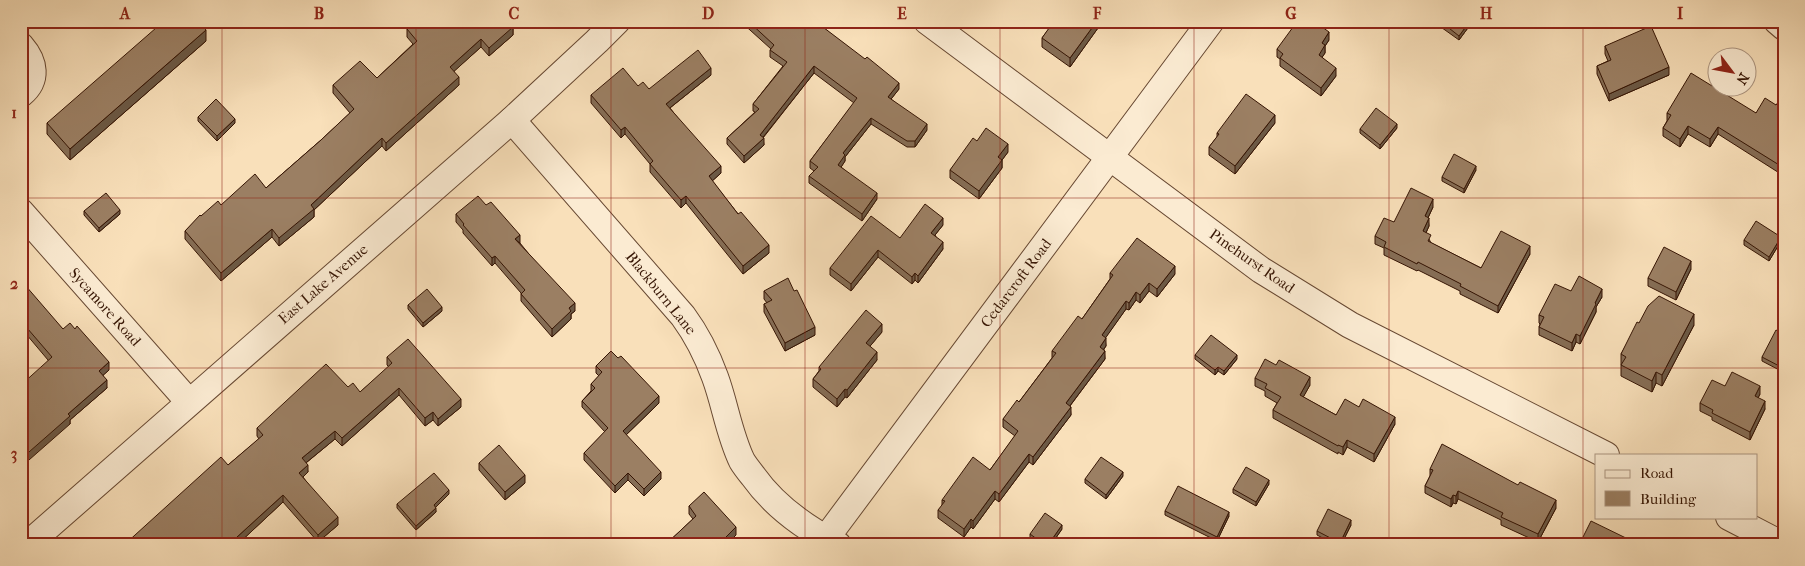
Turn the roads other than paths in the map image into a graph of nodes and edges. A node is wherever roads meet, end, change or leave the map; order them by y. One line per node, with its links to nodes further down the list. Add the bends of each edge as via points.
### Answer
1 (617, 21): 8 (street, East Lake Avenue)
2 (927, 21): 9 (street, Pinehurst Road)
3 (1211, 21): 9 (street, Cedarcroft Road)
4 (1777, 21): 5 (street)
5 (1784, 27)
6 (21, 46): 7 (street, via 33,68 30,87)
7 (21, 94)
8 (512, 120): 11 (street, East Lake Avenue); 14 (street, Blackburn Lane, via 695,332 716,378 743,462 761,487 782,509)
9 (1109, 158): 12 (street, Pinehurst Road, via 1261,270 1350,325); 14 (street, Cedarcroft Road)
10 (21, 212): 11 (street, Sycamore Road)
11 (189, 402): 15 (street, East Lake Avenue)
12 (1604, 454)
13 (1731, 518): 16 (street)
14 (828, 543)
15 (27, 545)
16 (1783, 545)

